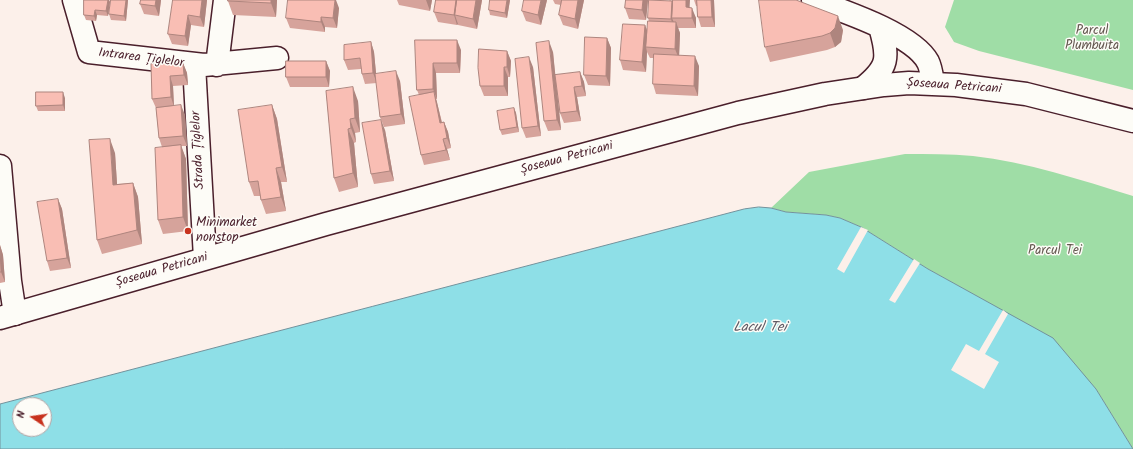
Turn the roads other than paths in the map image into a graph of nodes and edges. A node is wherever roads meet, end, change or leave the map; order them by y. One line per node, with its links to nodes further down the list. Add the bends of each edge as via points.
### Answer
1 (74, 0): 6 (main road, Intrarea Țiglelor, via 89,52)
2 (225, 0): 7 (main road)
3 (813, 0): 4 (main road)
4 (880, 27): 8 (main road, via 922,54 928,63); 9 (main road, via 886,55 882,68)
5 (278, 58): 7 (main road)
6 (194, 65): 7 (main road); 12 (main road, Strada Țiglelor)
7 (217, 65)
8 (933, 83): 9 (main road, Șoseaua Petricani); 10 (main road, Șoseaua Petricani, via 1020,93)
9 (863, 88): 12 (main road, Șoseaua Petricani, via 738,113)
10 (1131, 122)
11 (0, 166): 13 (main road, Șoseaua Petricani, via 10,281)
12 (206, 258): 13 (main road, Șoseaua Petricani)
13 (8, 316)

